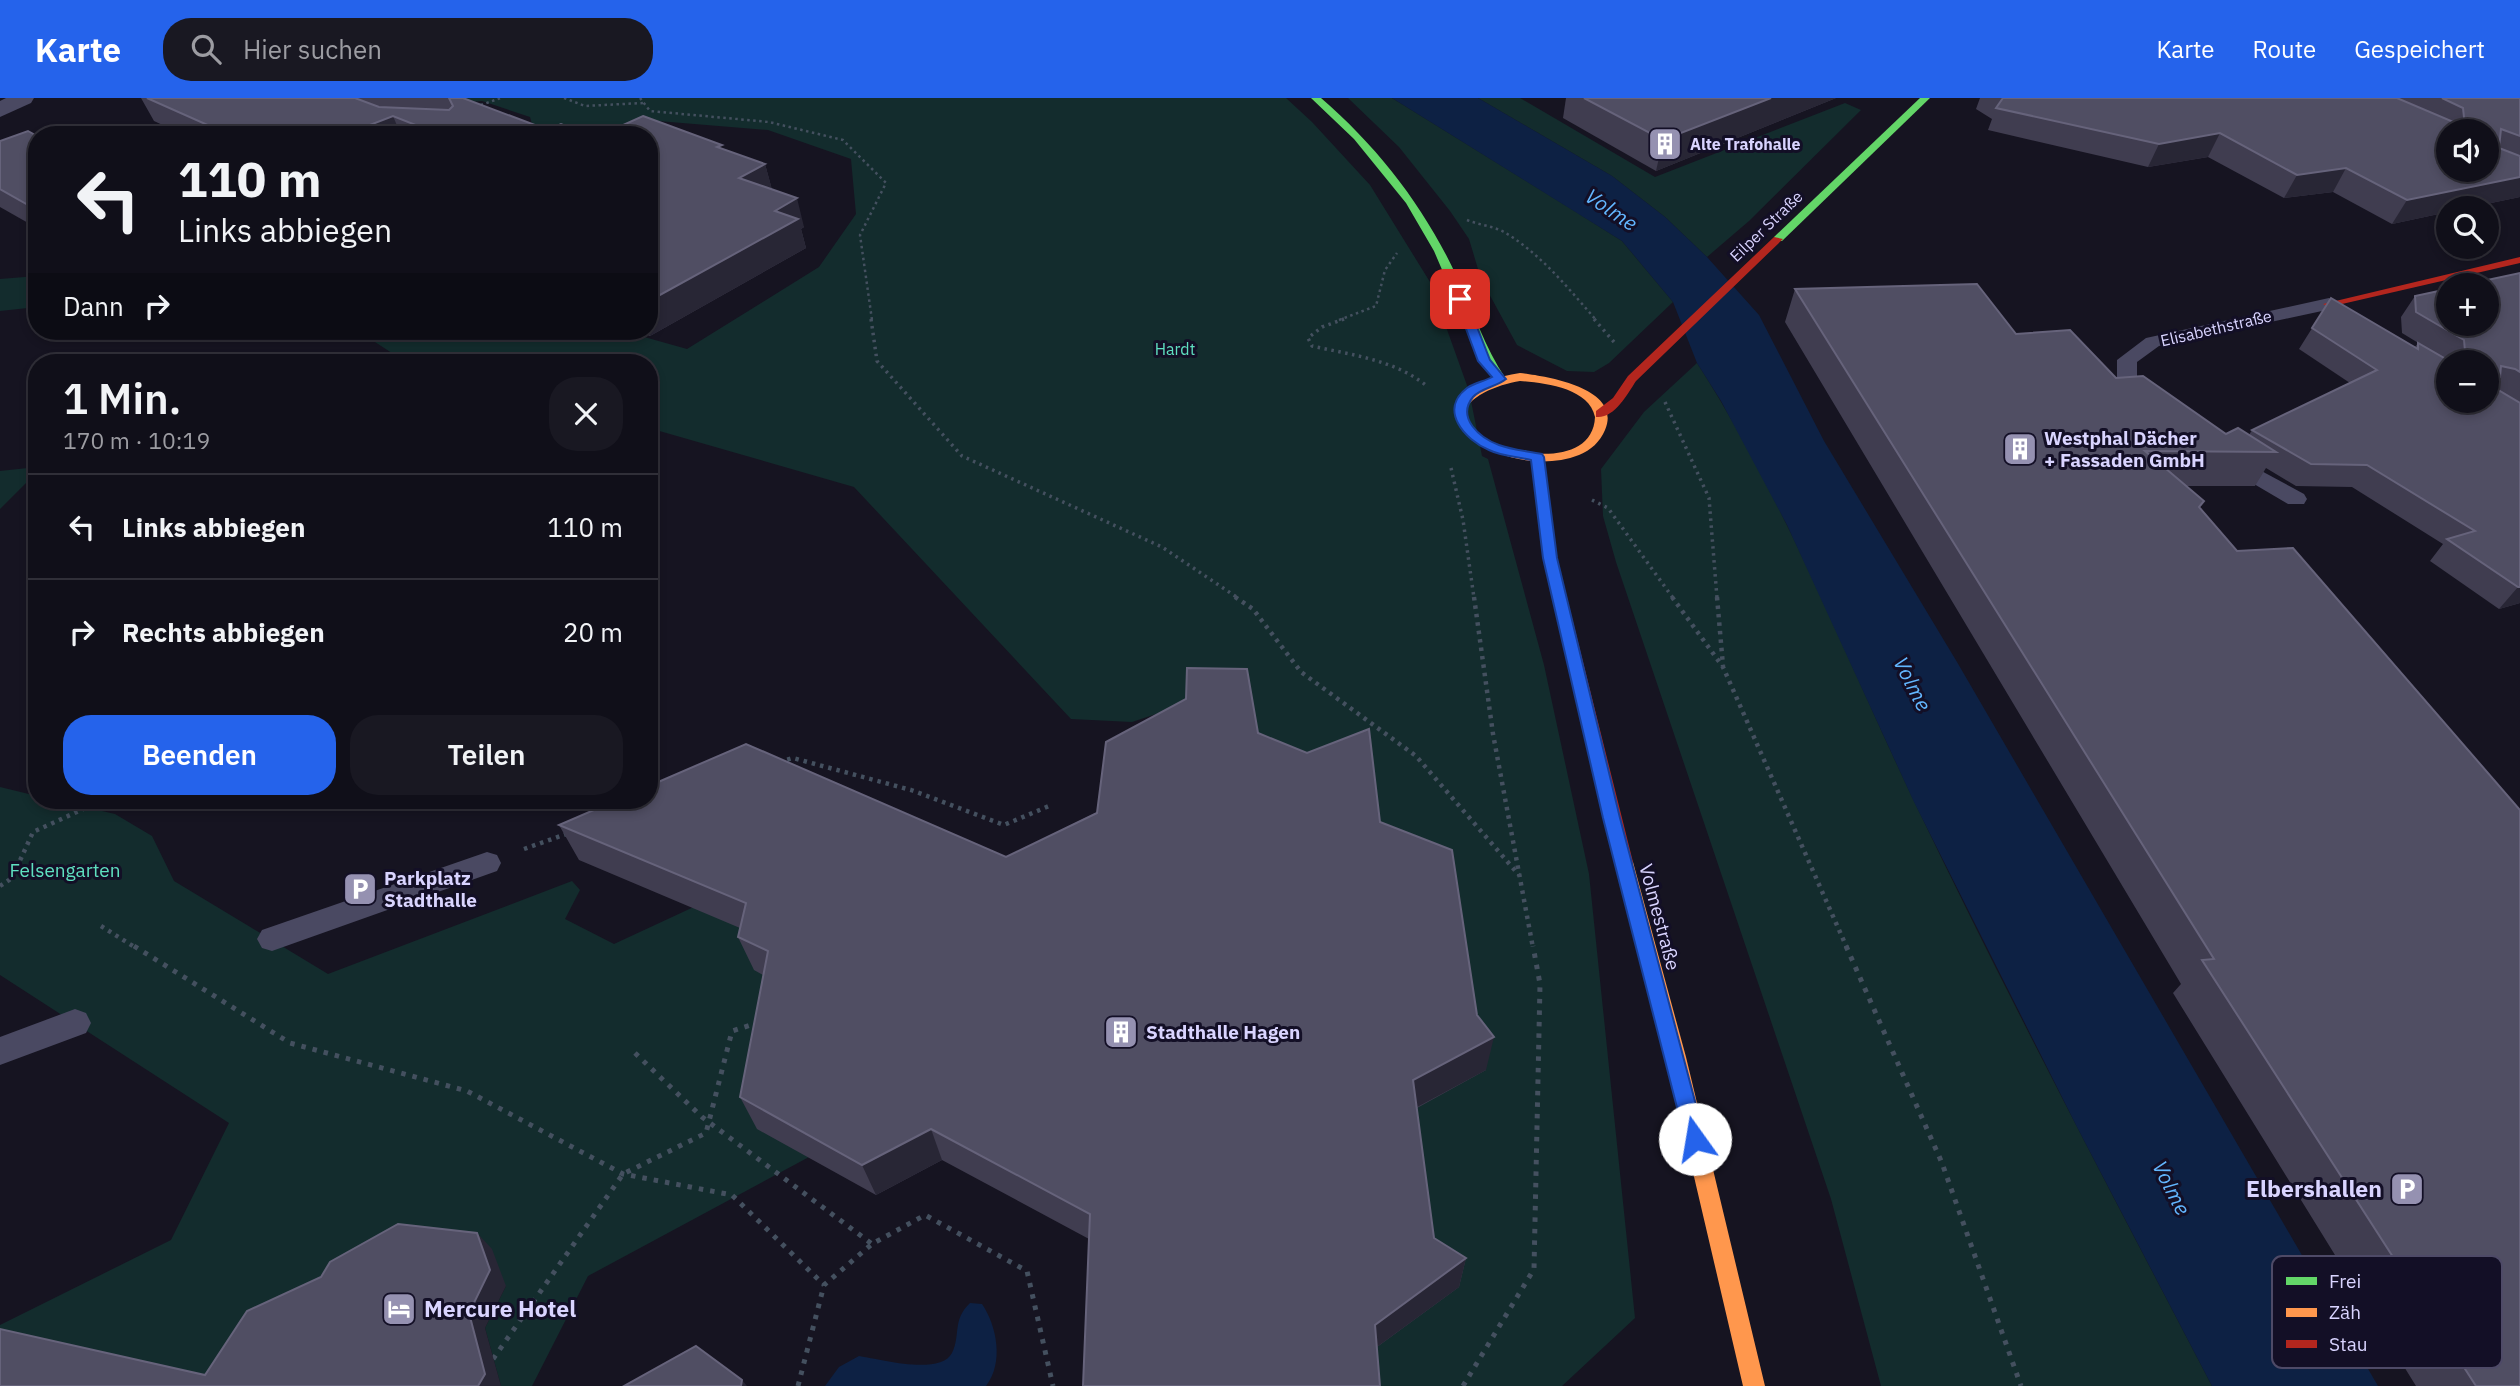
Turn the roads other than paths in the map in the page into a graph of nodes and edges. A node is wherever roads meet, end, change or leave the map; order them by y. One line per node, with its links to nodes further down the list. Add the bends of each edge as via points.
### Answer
1 (23, 98): 4 (street)
2 (1316, 98): 8 (main road, via 1371,150 1403,190 1452,278 1484,361)
3 (1925, 98): 9 (main road, Eilper Straße)
4 (0, 110)
5 (2520, 260): 6 (main road, Elisabethstraße)
6 (2329, 304): 7 (street); 11 (lane, Elisabethstraße, via 2153,342 2127,360 2127,385)
7 (2365, 325)
8 (1500, 379): 10 (main road, via 1541,378); 14 (main road, via 1471,391 1462,403 1460,416 1465,427 1495,449)
9 (1632, 379): 10 (main road, Eilper Straße); 12 (main road, Eilper Straße, via 1617,401)
10 (1581, 393): 12 (main road)
11 (2159, 412)
12 (1600, 414): 14 (main road, via 1600,429 1591,442 1577,451)
13 (2214, 450): 15 (lane)
14 (1538, 457): 20 (main road, Volmestraße, via 1550,558)
15 (2296, 499)
16 (487, 863): 17 (lane)
17 (272, 939)
18 (75, 1023): 19 (lane)
19 (0, 1051)
20 (1754, 1386)

